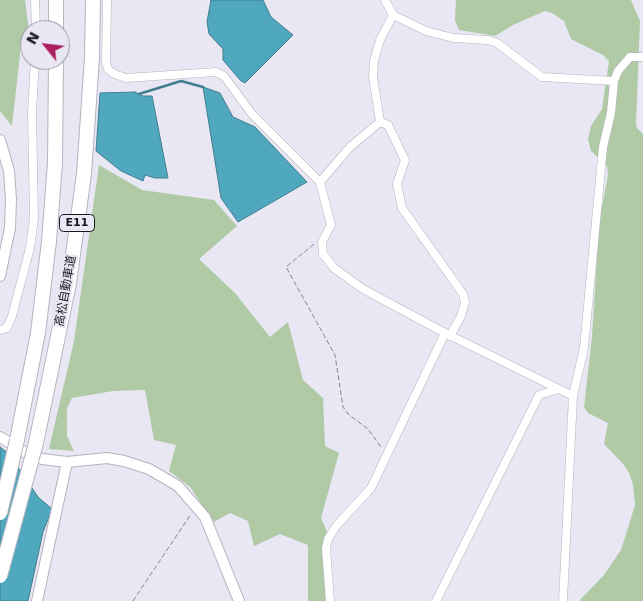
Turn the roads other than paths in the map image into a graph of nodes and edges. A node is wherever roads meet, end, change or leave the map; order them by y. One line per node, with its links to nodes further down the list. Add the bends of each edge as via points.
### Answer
1 (35, 0): 7 (street)
2 (56, 0): 8 (highway)
3 (93, 0): 24 (highway, 高松自動車道 / E11, bridge, via 84,174 69,283 36,443)
4 (107, 0): 15 (street, via 108,70 126,78 216,72 224,76 252,114)
5 (385, 0): 6 (street)
6 (393, 15): 12 (street, via 440,36 497,43 542,77); 13 (street, via 374,60 373,77)
7 (36, 20)
8 (56, 20)
9 (643, 57): 12 (street, via 636,56 623,62)
10 (34, 70): 17 (street, via 34,218 30,248 12,316 7,328)
11 (56, 70): 23 (highway, 高松自動車道 / E11, bridge, via 55,163 38,333)
12 (614, 81): 20 (street, via 603,147 584,348)
13 (380, 122): 15 (street, via 350,147); 18 (street, via 388,125 405,160 397,184 402,208 465,302 461,316)
14 (0, 140): 16 (street, via 9,171 11,198 10,228)
15 (320, 182): 18 (street, via 330,224 322,242 323,254 334,268 343,277)
16 (0, 276)
17 (0, 330)
18 (447, 335): 19 (street); 27 (street, via 371,488 337,525 328,540)
19 (558, 389): 20 (street); 28 (street, via 539,396)
20 (574, 396): 29 (street)
21 (0, 437): 22 (street, via 29,455)
22 (67, 462): 25 (street); 26 (street, via 106,458 139,465 178,486 198,508 213,534)
23 (0, 512)
24 (0, 576)
25 (37, 601)
26 (239, 601)
27 (330, 601)
28 (436, 601)
29 (563, 601)

